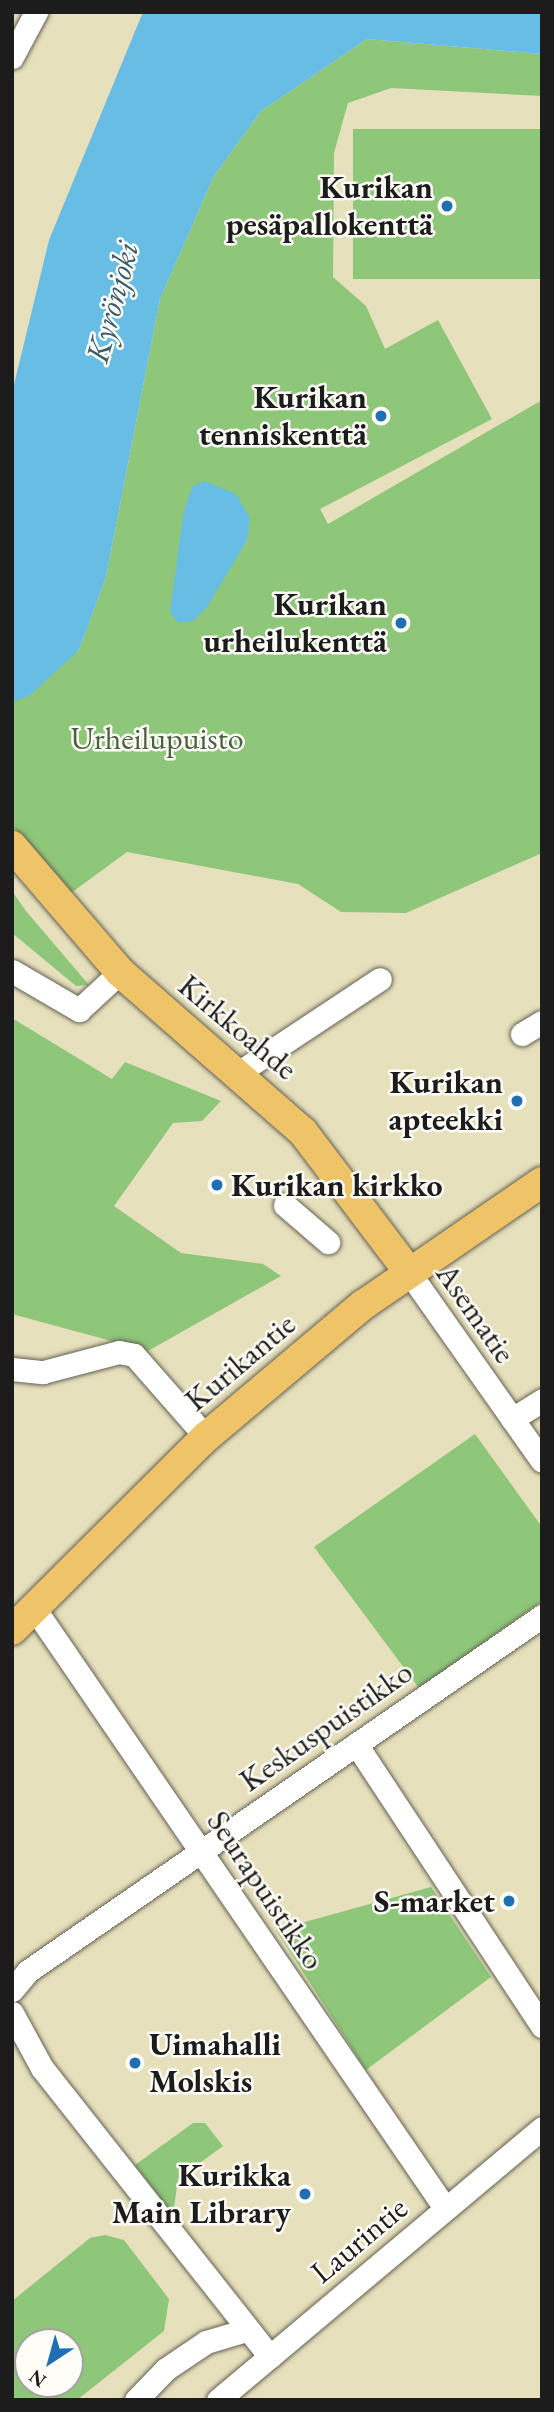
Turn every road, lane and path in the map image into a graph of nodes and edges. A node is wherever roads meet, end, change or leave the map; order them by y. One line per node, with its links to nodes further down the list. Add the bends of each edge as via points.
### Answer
1 (36, 12): 2 (street)
2 (12, 57)
3 (12, 846): 5 (main road, Kirkkoahde)
4 (12, 971): 5 (street, via 79,1010)
5 (120, 972): 7 (main road, Kirkkoahde)
6 (380, 979): 7 (street)
7 (238, 1073): 11 (main road, Kirkkoahde, via 303,1132)
8 (542, 1182): 11 (main road, Kurikantie)
9 (285, 1205): 10 (street)
10 (328, 1241)
11 (408, 1270): 14 (street, Asematie); 15 (main road, Kurikantie)
12 (12, 1369): 15 (street, via 43,1372 118,1352 134,1355)
13 (542, 1400): 14 (street)
14 (512, 1419): 16 (street, Asematie)
15 (206, 1437): 17 (main road, Kurikantie)
16 (542, 1461)
17 (34, 1608): 19 (main road, Kurikantie); 21 (street, Seurapuistikko)
18 (542, 1616): 20 (street, Keskuspuistikko)
19 (12, 1630)
20 (356, 1744): 21 (street, Keskuspuistikko); 24 (street)
21 (201, 1850): 22 (street, Keskuspuistikko, via 28,1971); 27 (street, Seurapuistikko)
22 (12, 1990)
23 (12, 2013): 25 (street)
24 (542, 2026)
25 (20, 2045): 28 (street)
26 (542, 2128): 27 (street, Laurintie)
27 (445, 2208): 29 (street, Laurintie)
28 (246, 2330): 29 (street); 30 (street, via 206,2342 166,2369)
29 (270, 2357): 31 (street, Laurintie)
30 (136, 2400)
31 (218, 2400)

